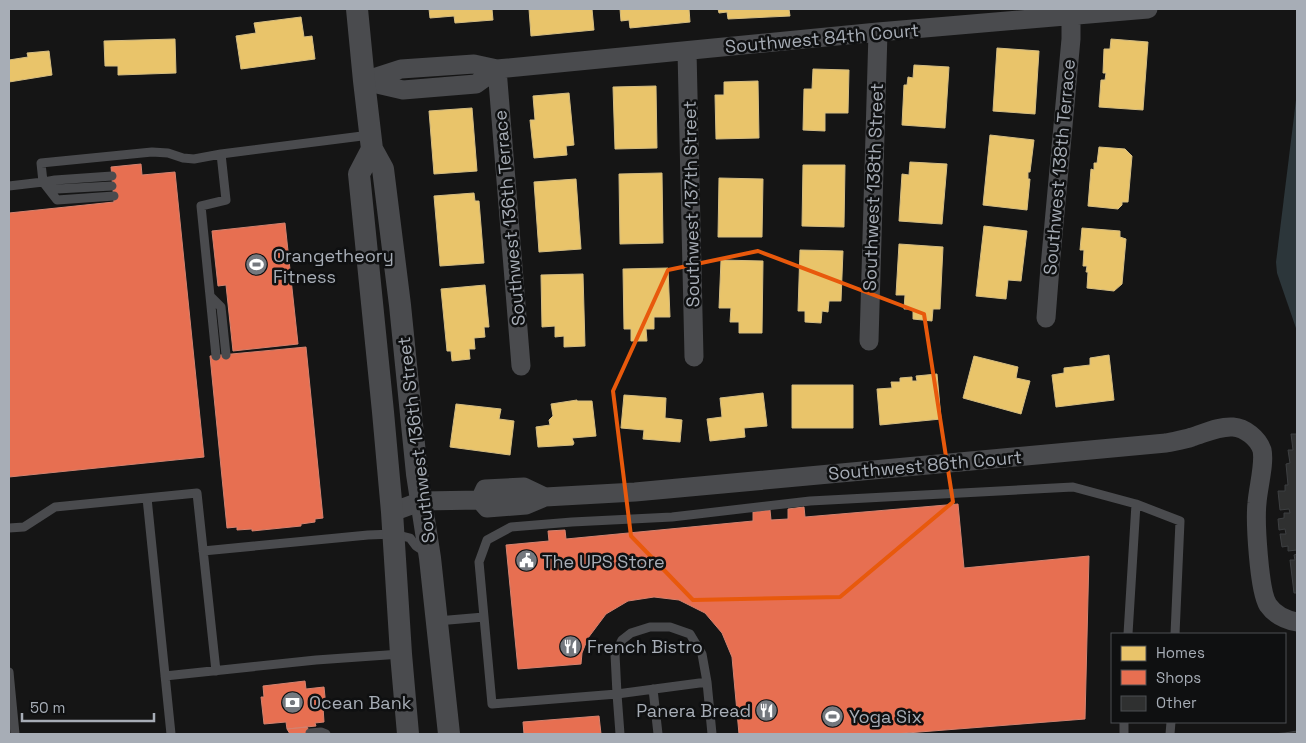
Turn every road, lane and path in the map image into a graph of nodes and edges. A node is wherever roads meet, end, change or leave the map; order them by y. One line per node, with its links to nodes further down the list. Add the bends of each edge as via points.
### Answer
1 (357, 9): 7 (street, Southwest 136th Street)
2 (1148, 9): 3 (street, Southwest 84th Court)
3 (1072, 15): 4 (street, Southwest 84th Court); 16 (street, Southwest 138th Terrace)
4 (878, 32): 5 (street, Southwest 84th Court); 17 (street, Southwest 138th Street)
5 (687, 51): 6 (street, Southwest 84th Court); 20 (street, Southwest 137th Street)
6 (497, 69): 7 (street, via 476,84 403,90); 21 (street, Southwest 136th Terrace)
7 (364, 81): 8 (street, Southwest 136th Street)
8 (371, 142): 9 (lane); 23 (street, Southwest 136th Street, via 384,169); 25 (street, Southwest 136th Street, via 359,174)
9 (221, 154): 11 (lane, via 194,160 152,152 42,163); 15 (lane, via 226,200 201,206)
10 (112, 176): 11 (lane)
11 (43, 182): 12 (lane); 13 (lane, via 56,189); 14 (lane, via 57,200)
12 (9, 186)
13 (112, 186)
14 (114, 196)
15 (210, 296): 18 (lane, via 221,307); 19 (lane)
16 (1046, 318)
17 (869, 341)
18 (226, 355)
19 (216, 356)
20 (694, 357)
21 (521, 366)
22 (147, 498): 26 (lane, via 55,507 24,526); 27 (lane, via 197,493); 37 (lane)
23 (422, 501): 25 (street); 28 (street, Southwest 136th Street); 31 (street, Southwest 86th Court, via 480,500 485,489 524,486 545,497 635,492 1166,443 1232,427 1252,436 1262,449 1256,520 1266,600 1280,616)
24 (1136, 504): 29 (lane, via 1073,487 810,501 672,517 511,527 487,540 480,562); 32 (lane); 33 (lane, via 1180,521)
25 (393, 523): 27 (lane, via 368,535); 28 (lane); 34 (street, Southwest 136th Street)
26 (9, 528)
27 (203, 551): 35 (lane)
28 (430, 555): 30 (street, Southwest 136th Street)
29 (484, 617): 30 (lane); 40 (lane, via 492,704)
30 (437, 621): 46 (street, Southwest 136th Street)
31 (1297, 622)
32 (1128, 633)
33 (1175, 633)
34 (401, 654): 35 (lane); 45 (street, Southwest 136th Street)
35 (216, 671): 37 (lane)
36 (9, 672): 42 (lane)
37 (165, 676): 43 (lane)
38 (707, 682): 39 (lane); 40 (lane, via 702,654 690,634 670,627 650,627 631,633 622,640 615,654); 49 (lane)
39 (653, 689): 40 (lane); 48 (lane)
40 (617, 694): 47 (lane)
41 (310, 733): 44 (lane)
42 (15, 734)
43 (170, 734)
44 (326, 734)
45 (408, 734)
46 (449, 734)
47 (620, 734)
48 (658, 734)
49 (712, 734)

